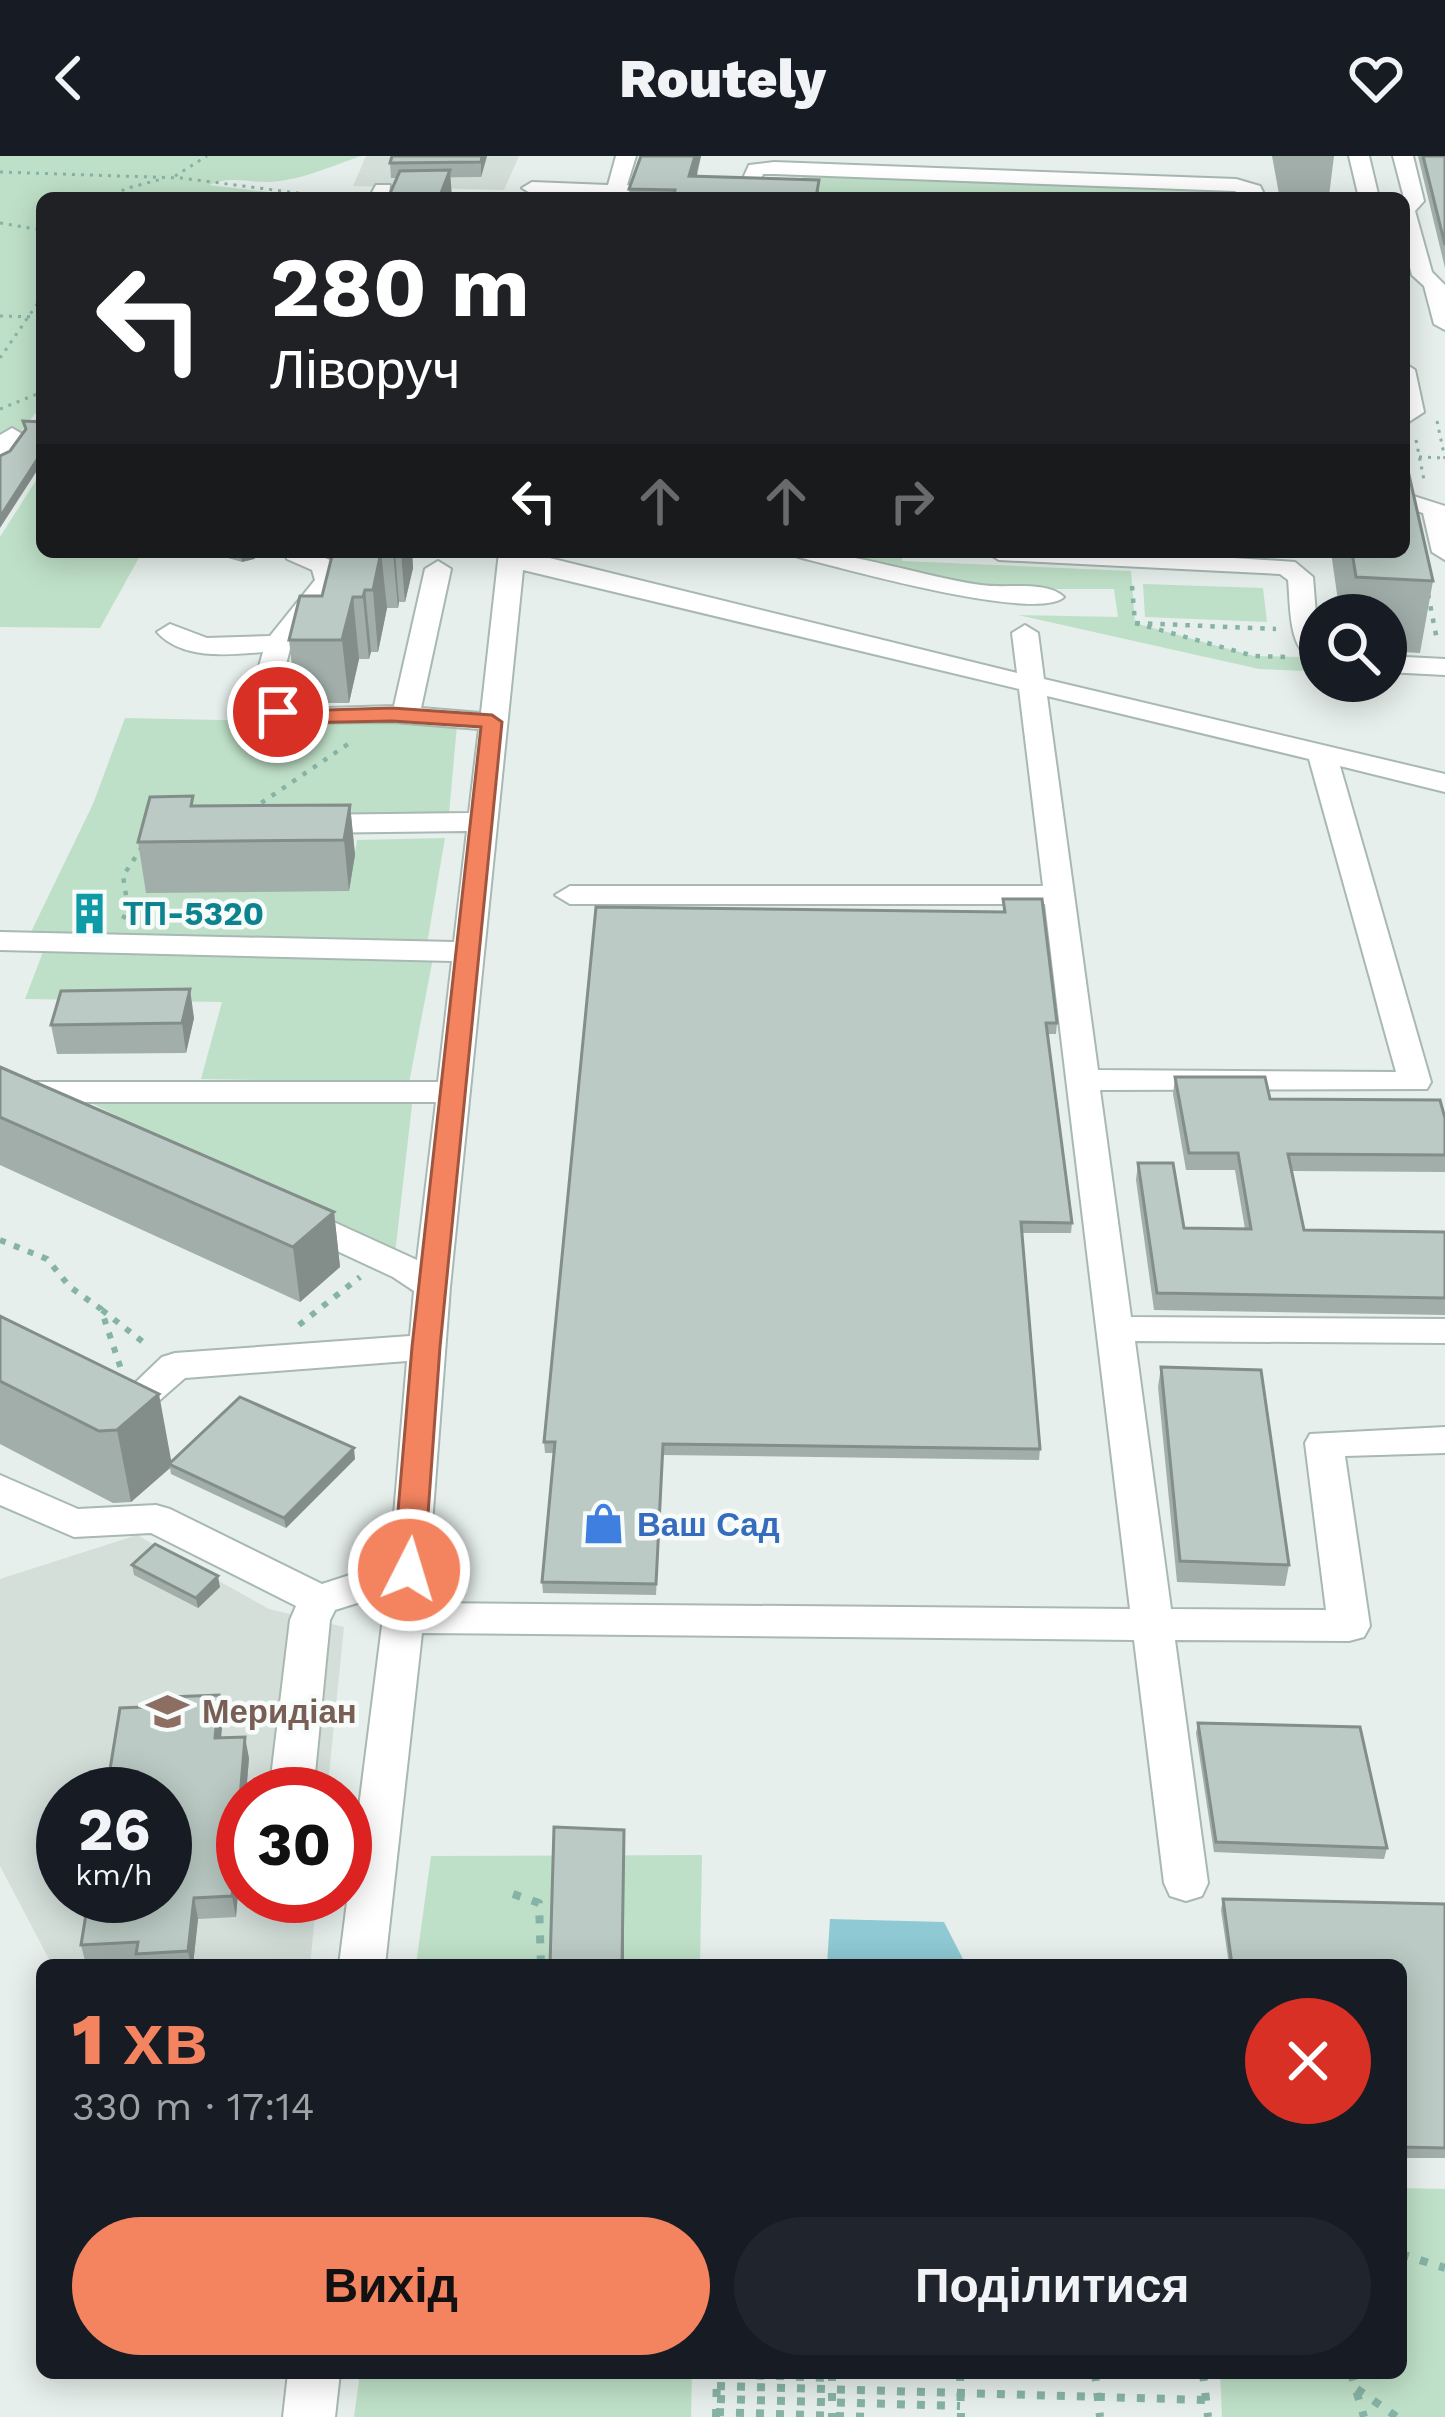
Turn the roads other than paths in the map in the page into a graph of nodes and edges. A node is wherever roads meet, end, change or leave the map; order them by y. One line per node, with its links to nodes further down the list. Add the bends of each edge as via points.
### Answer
1 (626, 156): 9 (street)
2 (1359, 156): 13 (street)
3 (1403, 156): 14 (street)
4 (784, 169): 5 (street); 7 (street); 10 (street, via 756,170)
5 (833, 171): 11 (street); 12 (street, via 1235,185)
6 (532, 187): 8 (street)
7 (780, 191)
8 (591, 192)
9 (616, 192)
10 (731, 192)
11 (836, 192)
12 (1254, 192)
13 (1368, 192)
14 (1410, 205)
15 (1410, 225): 16 (street)
16 (1445, 324)
17 (1410, 505): 18 (street)
18 (1441, 530)
19 (305, 558): 29 (street, via 323,566 328,581)
20 (512, 558): 34 (street)
21 (520, 558): 32 (street)
22 (832, 558): 26 (street, via 981,593)
23 (1148, 558): 25 (street, via 1275,565 1300,577)
24 (438, 569): 33 (street)
25 (1302, 594)
26 (1051, 596)
27 (170, 632): 29 (street, via 207,645)
28 (1025, 633): 32 (street)
29 (278, 644): 33 (street, via 264,698 278,712)
30 (1443, 663): 31 (street)
31 (1407, 664)
32 (1029, 685): 35 (street); 40 (street)
33 (399, 715): 34 (street)
34 (492, 722): 38 (street)
35 (1322, 754): 36 (street); 43 (street, via 1415,1082)
36 (1445, 783)
37 (260, 819): 38 (street)
38 (484, 822): 42 (street)
39 (569, 895): 40 (street)
40 (1058, 895): 43 (street)
41 (0, 941): 42 (street)
42 (469, 952): 45 (street)
43 (1083, 1080): 49 (street)
44 (13, 1088): 45 (street); 46 (street)
45 (454, 1092): 48 (street)
46 (110, 1131)
47 (257, 1200): 48 (street)
48 (433, 1287): 51 (street)
49 (1117, 1328): 50 (street); 58 (street)
50 (1445, 1331)
51 (426, 1347): 52 (street, via 175,1366); 55 (street)
52 (132, 1405)
53 (1445, 1440): 58 (street, via 1324,1443 1349,1626)
54 (0, 1489): 56 (street, via 74,1523 156,1519)
55 (409, 1570): 56 (street); 57 (street)
56 (319, 1600): 59 (street)
57 (403, 1618): 58 (street); 61 (street)
58 (1155, 1624): 60 (street)
59 (294, 1767)
60 (1186, 1883)
61 (363, 1959)
62 (313, 2379): 63 (street)
63 (309, 2417)

